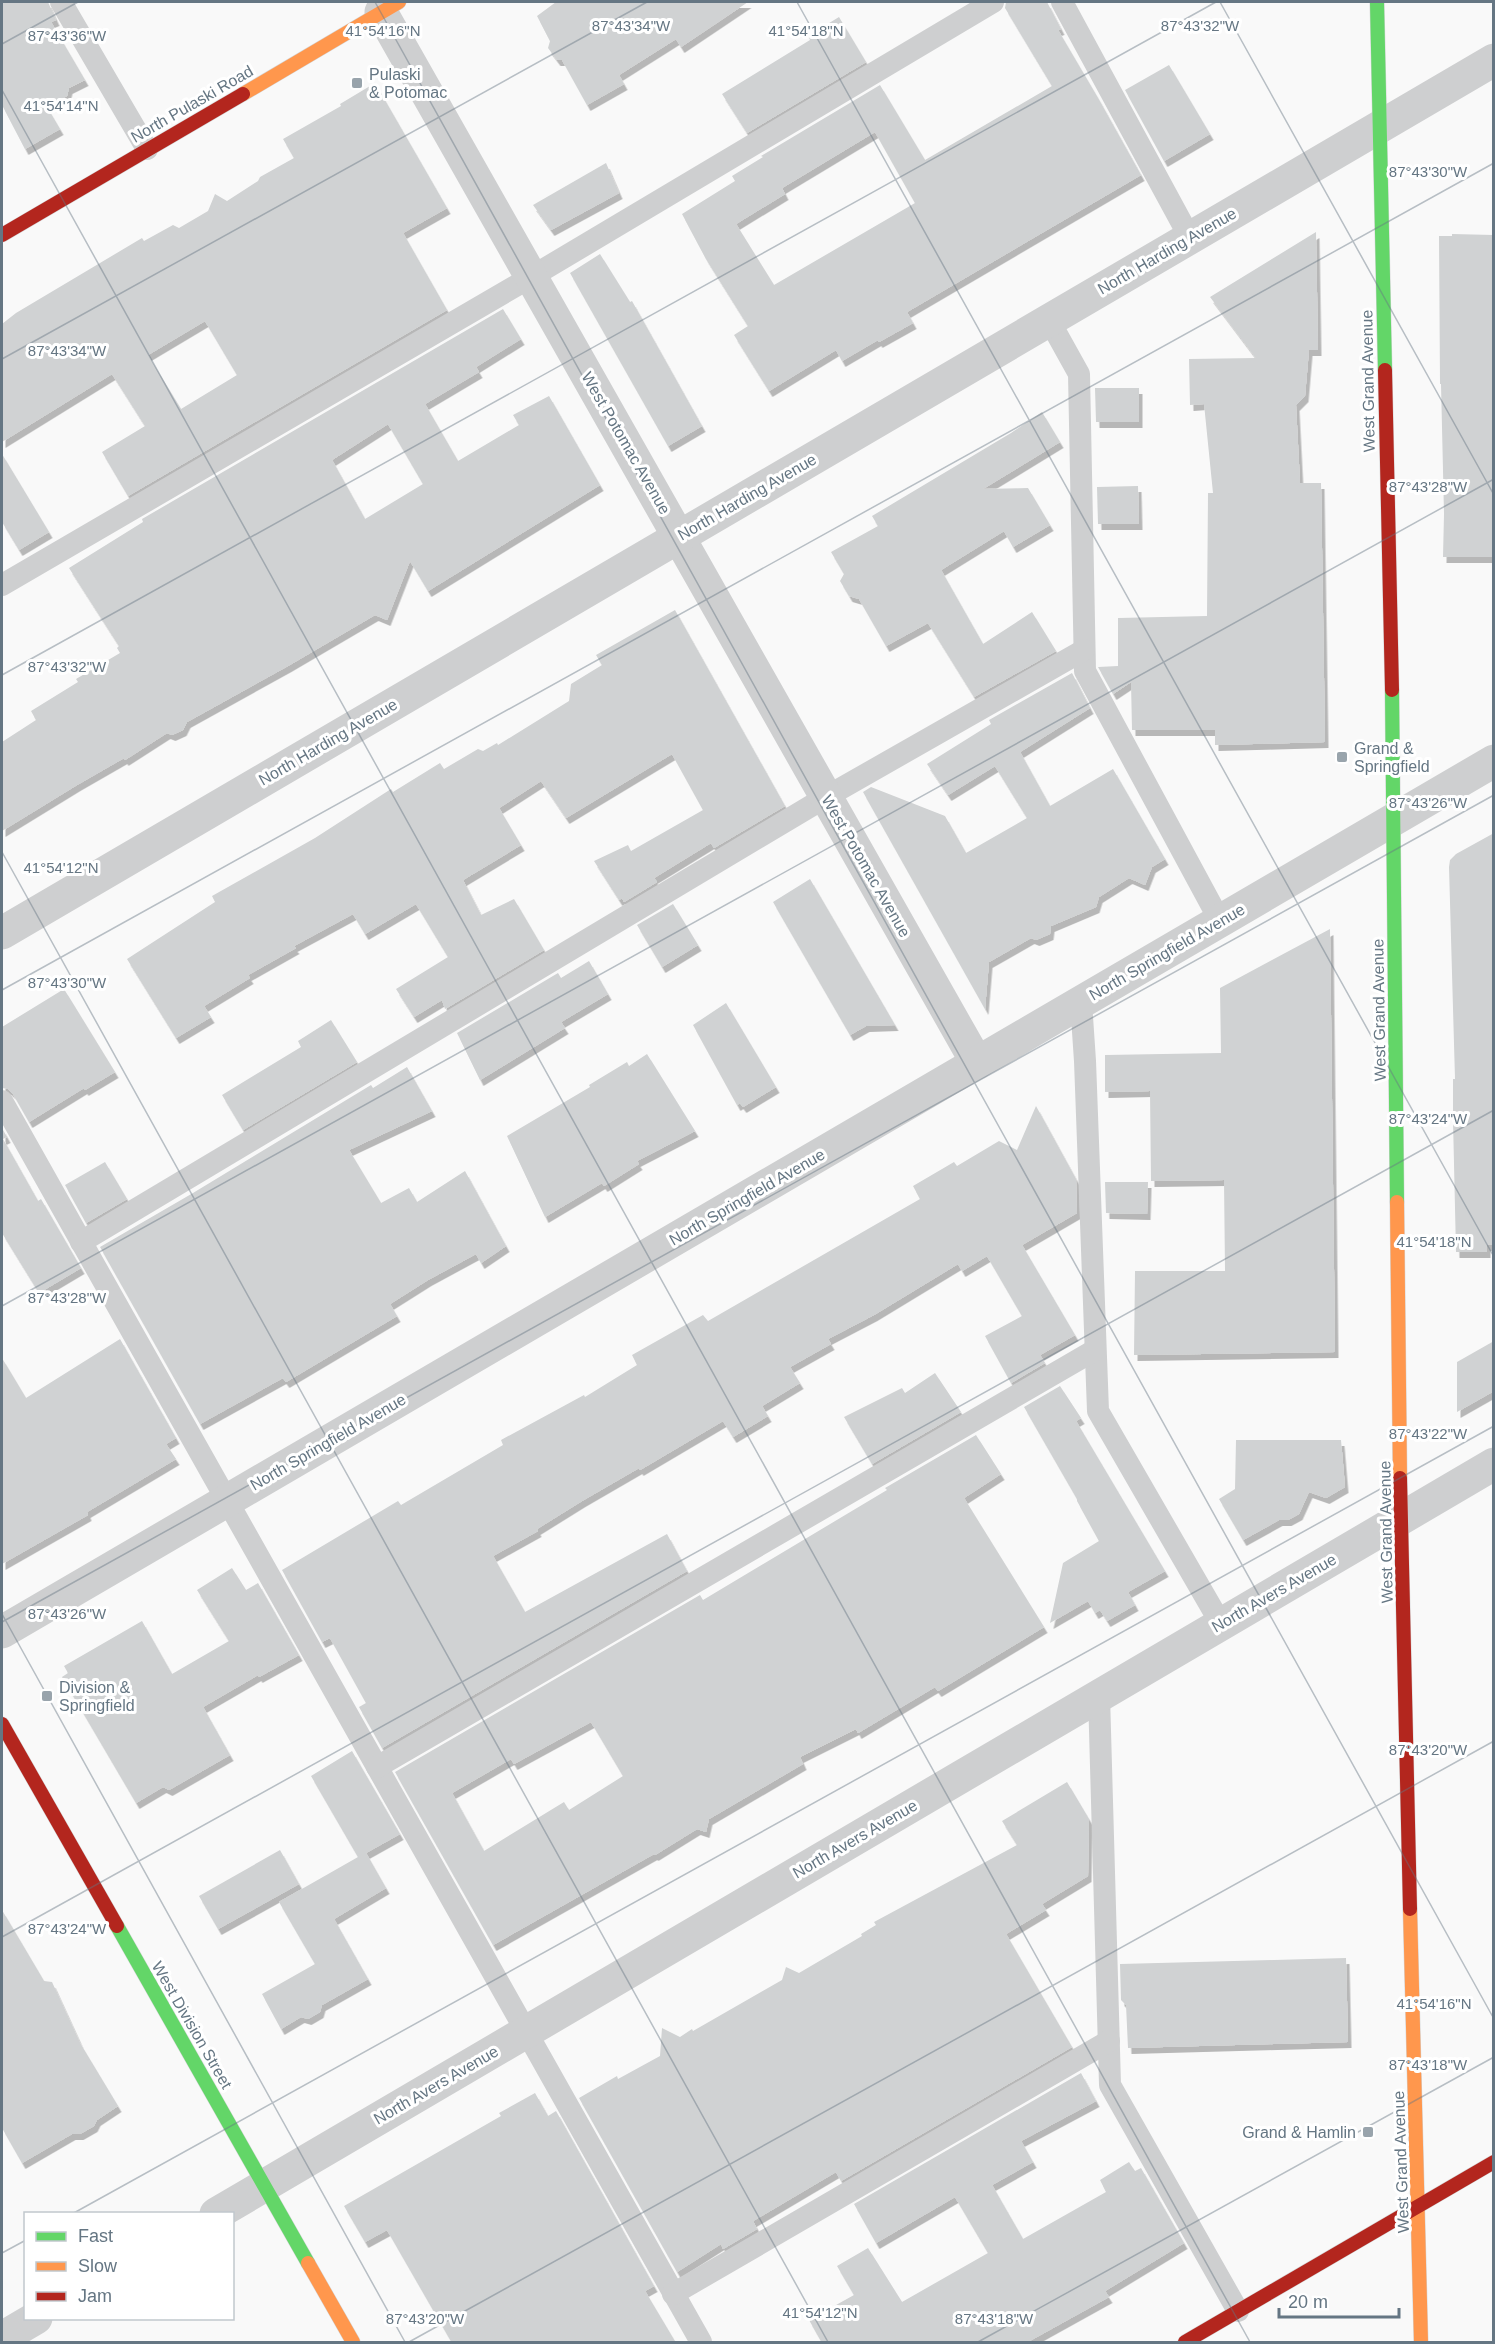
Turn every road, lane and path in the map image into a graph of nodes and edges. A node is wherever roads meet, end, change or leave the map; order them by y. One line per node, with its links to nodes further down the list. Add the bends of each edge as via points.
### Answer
1 (61, 2): 8 (lane)
2 (993, 2): 11 (lane)
3 (1062, 2): 10 (lane)
4 (1377, 2): 7 (main road, West Grand Avenue)
5 (390, 7): 8 (main road, North Pulaski Road); 11 (street, West Potomac Avenue)
6 (1494, 60): 7 (street, North Harding Avenue)
7 (1379, 127): 10 (street, North Harding Avenue); 18 (main road, West Grand Avenue)
8 (147, 149): 9 (main road, North Pulaski Road)
9 (2, 235)
10 (1190, 238): 12 (street, North Harding Avenue)
11 (531, 277): 13 (street, West Potomac Avenue); 14 (lane)
12 (1049, 320): 13 (street, North Harding Avenue); 15 (lane, via 1079,374)
13 (679, 537): 17 (street, West Potomac Avenue); 20 (street, North Harding Avenue)
14 (2, 585)
15 (1084, 650): 17 (lane); 19 (lane, via 1085,671)
16 (1494, 761): 18 (street, North Springfield Avenue)
17 (826, 797): 22 (street, West Potomac Avenue); 24 (lane)
18 (1392, 821): 19 (street, North Springfield Avenue); 28 (main road, West Grand Avenue)
19 (1220, 921): 21 (street, North Springfield Avenue)
20 (2, 933)
21 (1081, 1002): 22 (street, North Springfield Avenue); 25 (lane)
22 (977, 1063): 27 (street, North Springfield Avenue)
23 (2, 1101): 24 (lane)
24 (81, 1242): 27 (lane)
25 (1095, 1350): 29 (lane, via 1098,1411); 33 (lane)
26 (1494, 1464): 28 (street, North Avers Avenue)
27 (227, 1501): 30 (street, North Springfield Avenue); 33 (lane)
28 (1400, 1519): 29 (street, North Avers Avenue); 38 (main road, West Grand Avenue)
29 (1221, 1624): 31 (street, North Avers Avenue)
30 (2, 1632)
31 (1099, 1695): 34 (street, North Avers Avenue); 35 (lane)
32 (2, 1724): 37 (main road, West Division Street)
33 (377, 1767): 34 (lane)
34 (526, 2032): 37 (street, North Avers Avenue); 40 (lane)
35 (1109, 2041): 40 (lane); 41 (lane, via 1110,2085)
36 (1494, 2162): 38 (main road)
37 (264, 2186): 39 (street, North Avers Avenue); 44 (main road, West Division Street)
38 (1419, 2206): 41 (main road); 47 (main road, West Grand Avenue)
39 (219, 2212)
40 (674, 2294): 45 (lane)
41 (1238, 2311): 46 (main road)
42 (34, 2320): 43 (street)
43 (3, 2339)
44 (353, 2343)
45 (701, 2343)
46 (1185, 2343)
47 (1421, 2343)

